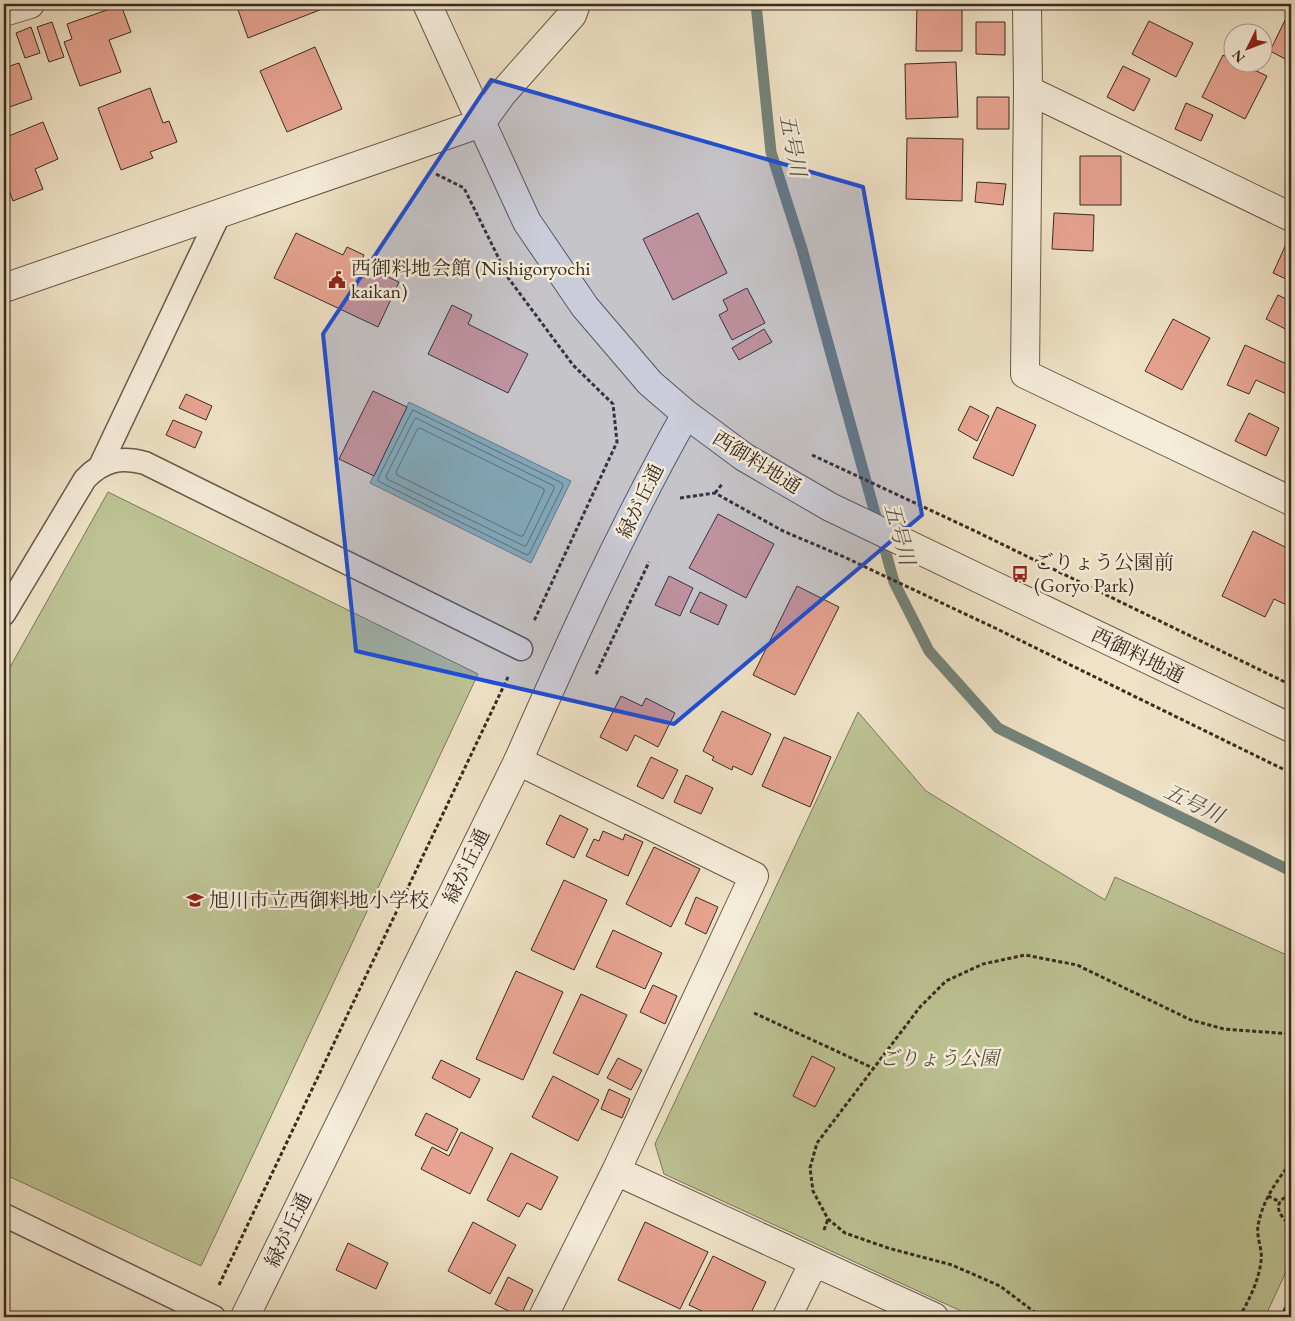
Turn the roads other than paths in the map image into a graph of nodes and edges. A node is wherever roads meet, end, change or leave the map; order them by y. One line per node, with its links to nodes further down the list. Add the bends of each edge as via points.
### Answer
1 (30, 4): 5 (street)
2 (427, 4): 7 (street, 西御料地通)
3 (576, 4): 7 (street, via 572,15 502,94)
4 (1027, 4): 6 (street)
5 (4, 12)
6 (1028, 90): 9 (street); 13 (street, via 1025,374)
7 (481, 123): 8 (street); 11 (street, 西御料地通, via 527,222 585,308 650,384)
8 (219, 214): 10 (street); 12 (lane)
9 (1291, 217)
10 (4, 288)
11 (686, 414): 16 (street, 西御料地通, via 744,457 830,507); 17 (street, 緑が丘通, via 646,487)
12 (101, 464): 14 (lane, via 85,479); 15 (lane, via 119,460 145,463)
13 (1291, 501)
14 (4, 614)
15 (521, 649)
16 (1291, 728)
17 (518, 760): 18 (street, via 754,876); 22 (street, 緑が丘通)
18 (616, 1171): 20 (street); 23 (street)
19 (4, 1215): 21 (lane)
20 (814, 1262): 24 (street); 25 (street)
21 (210, 1315)
22 (245, 1317)
23 (543, 1317)
24 (787, 1317)
25 (934, 1317)

